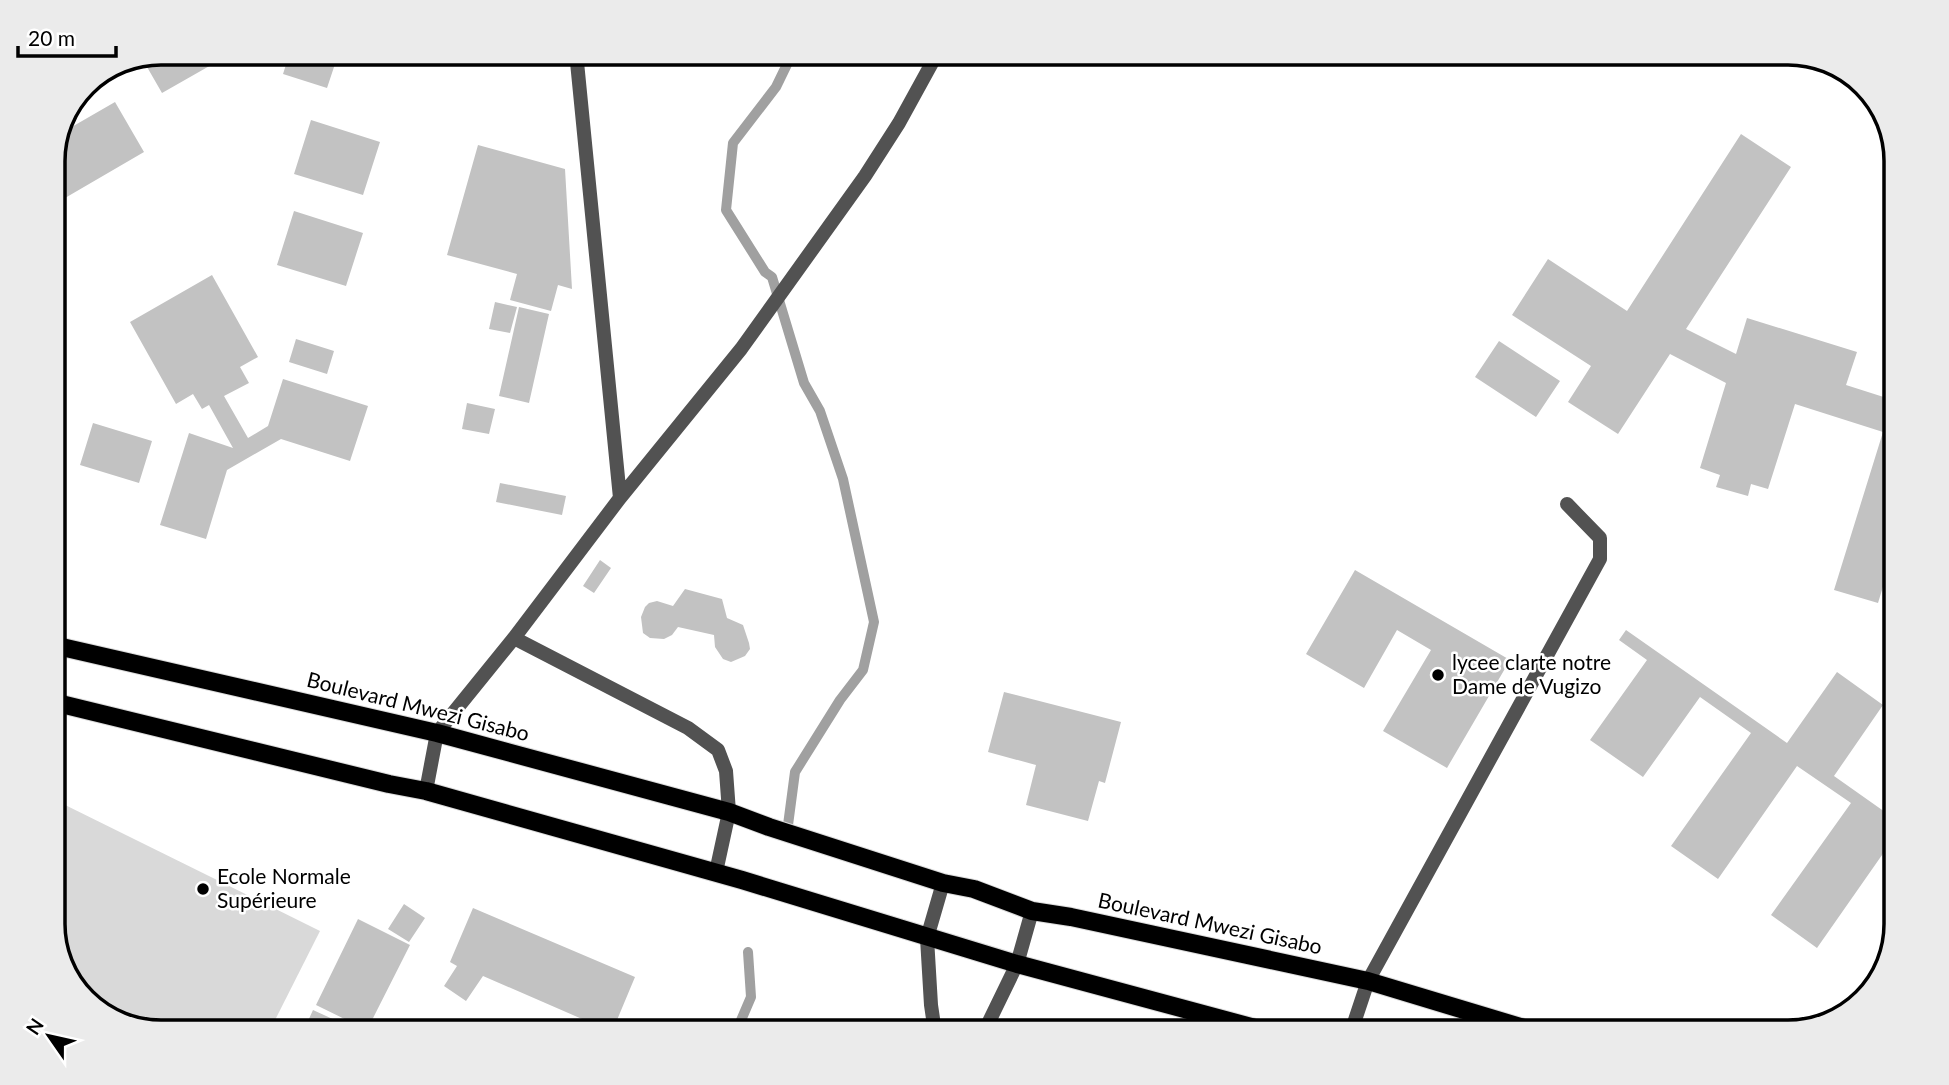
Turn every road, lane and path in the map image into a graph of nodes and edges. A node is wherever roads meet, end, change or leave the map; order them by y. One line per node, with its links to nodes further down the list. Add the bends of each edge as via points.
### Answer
1 (577, 65): 3 (street)
2 (931, 65): 3 (street, via 879,155 798,272)
3 (620, 498): 5 (street)
4 (1567, 504): 16 (street, via 1600,538 1600,559)
5 (514, 638): 8 (street); 10 (street, via 709,742 723,760)
6 (65, 648): 8 (main road, Boulevard Mwezi Gisabo)
7 (65, 705): 9 (main road)
8 (437, 733): 9 (street); 10 (main road, Boulevard Mwezi Gisabo)
9 (426, 791): 11 (main road)
10 (729, 812): 11 (street); 12 (main road, Boulevard Mwezi Gisabo)
11 (716, 872): 14 (main road)
12 (943, 883): 13 (main road, Boulevard Mwezi Gisabo, via 974,889); 14 (street)
13 (1032, 911): 15 (street); 16 (main road, Boulevard Mwezi Gisabo)
14 (928, 937): 15 (main road); 17 (street)
15 (1017, 964): 18 (street); 19 (main road)
16 (1368, 981): 20 (street); 21 (main road, Boulevard Mwezi Gisabo)
17 (933, 1020)
18 (990, 1020)
19 (1225, 1020)
20 (1355, 1020)
21 (1497, 1020)

